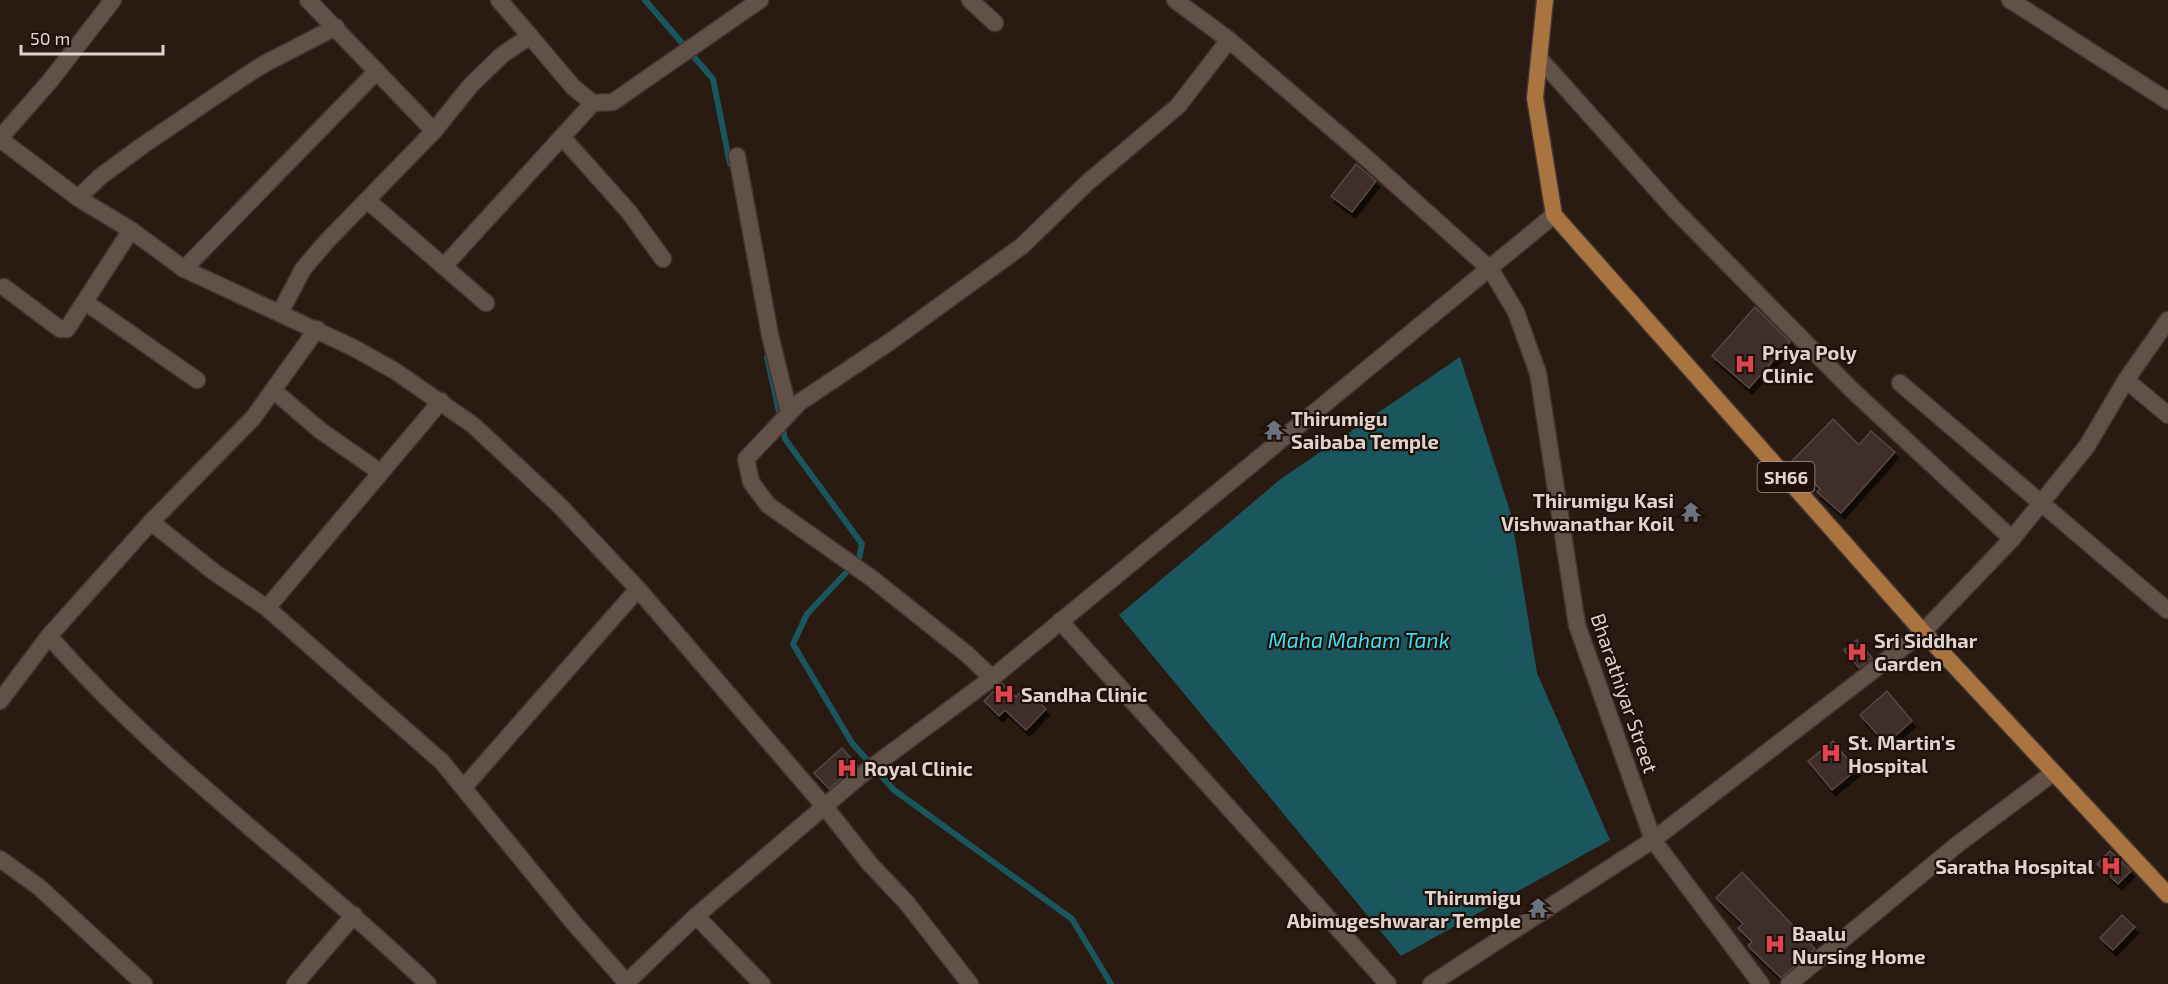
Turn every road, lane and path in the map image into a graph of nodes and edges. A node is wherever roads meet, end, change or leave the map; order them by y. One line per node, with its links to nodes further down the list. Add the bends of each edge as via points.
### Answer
1 (112, 0): 18 (street)
2 (308, 0): 10 (street)
3 (499, 0): 11 (street)
4 (760, 0): 16 (street, via 613,102)
5 (970, 0): 9 (street)
6 (1175, 0): 12 (street, Bharathiyar Street)
7 (1545, 0): 13 (main road)
8 (2010, 0): 15 (street)
9 (995, 23)
10 (336, 27): 14 (street); 21 (street, via 242,78 101,176)
11 (530, 36): 16 (street, via 573,87); 17 (street, via 502,55 471,85)
12 (1229, 40): 28 (street, Bharathiyar Street); 40 (street, via 1178,105 1087,183 1022,246)
13 (1539, 58): 23 (main road, via 1535,98); 45 (street, via 1674,209 1843,381)
14 (377, 71): 17 (street); 27 (street)
15 (2168, 101)
16 (593, 104): 19 (street)
17 (434, 131): 22 (street)
18 (0, 138): 21 (street)
19 (563, 138): 25 (street, via 629,212); 26 (street)
20 (737, 156): 40 (street, via 771,335)
21 (78, 198): 24 (street)
22 (367, 200): 26 (street); 32 (street, via 303,269)
23 (1554, 215): 28 (street); 50 (main road, SH66)
24 (131, 230): 27 (street); 30 (street)
25 (663, 259)
26 (444, 266): 31 (street)
27 (184, 269): 32 (street)
28 (1491, 270): 49 (street); 57 (street, Bharathiyar Street, via 1516,312 1538,373 1577,625)
29 (4, 287): 30 (street, via 64,330)
30 (85, 303): 35 (street)
31 (486, 303)
32 (280, 313): 34 (street)
33 (2168, 320): 36 (street)
34 (316, 329): 38 (street); 39 (street)
35 (197, 380)
36 (2126, 380): 41 (street); 43 (street, via 2087,446)
37 (1900, 383): 43 (street)
38 (274, 391): 42 (street, via 321,431); 44 (street, via 218,456)
39 (441, 401): 42 (street); 46 (street, via 534,481)
40 (794, 407): 52 (street, via 746,459 751,482 768,506 870,577 968,654)
41 (2168, 416)
42 (380, 472): 47 (street)
43 (2041, 503): 45 (street); 48 (street)
44 (151, 522): 47 (street); 51 (street)
45 (2012, 539): 50 (street)
46 (638, 589): 55 (street); 56 (street)
47 (267, 608): 55 (street, via 393,717)
48 (2167, 610)
49 (1060, 621): 52 (street); 68 (street)
50 (1923, 632): 54 (main road, SH66); 57 (street)
51 (49, 636): 53 (street); 60 (street, via 85,678 171,761)
52 (992, 678): 56 (street, via 890,751)
53 (0, 701)
54 (2053, 772): 59 (main road, SH66); 71 (street, via 1958,844)
55 (464, 787): 62 (street)
56 (825, 807): 61 (street); 67 (street)
57 (1653, 840): 69 (street); 70 (street, Bharathiyar Street)
58 (0, 859): 63 (street, via 39,887)
59 (2168, 895)
60 (354, 915): 64 (street); 65 (street)
61 (696, 916): 62 (street); 66 (street)
62 (626, 983)
63 (144, 984)
64 (296, 984)
65 (428, 984)
66 (762, 984)
67 (970, 984)
68 (1388, 984)
69 (1431, 984)
70 (1761, 984)
71 (1789, 984)

